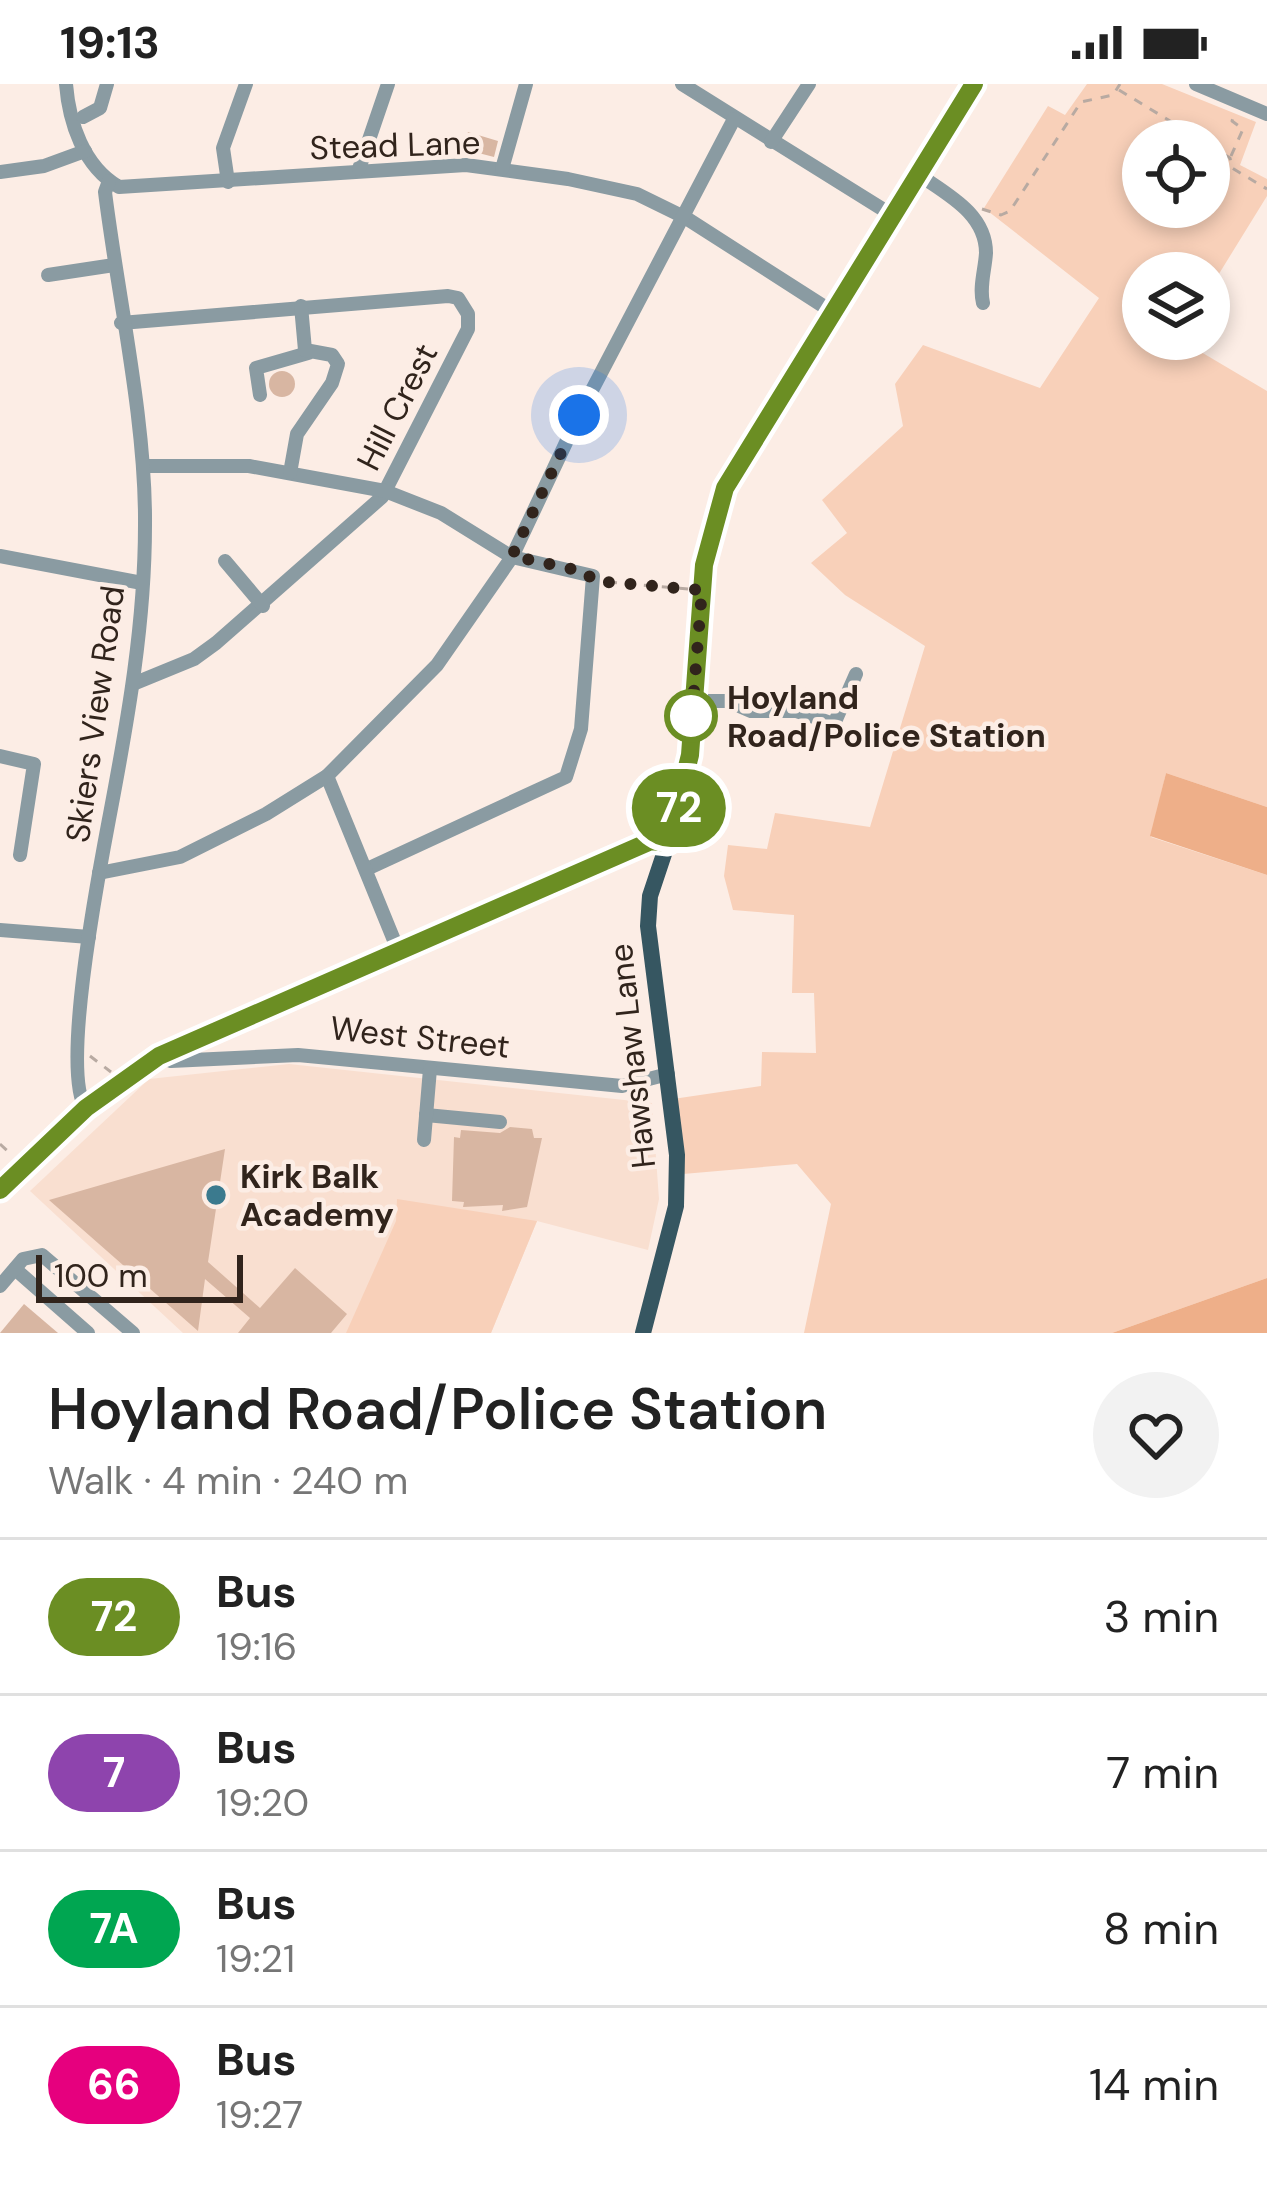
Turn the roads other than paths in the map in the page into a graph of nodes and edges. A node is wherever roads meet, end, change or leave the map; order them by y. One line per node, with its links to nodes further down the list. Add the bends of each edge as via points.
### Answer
1 (66, 84): 14 (street, via 68,114)
2 (107, 84): 11 (street, via 100,108)
3 (246, 84): 20 (street, via 224,148)
4 (388, 84): 15 (street)
5 (526, 84): 16 (street)
6 (683, 84): 12 (street)
7 (809, 84): 13 (street)
8 (974, 84): 18 (main road, Hawshaw Lane)
9 (1199, 84): 10 (street)
10 (1267, 113)
11 (83, 117)
12 (734, 118): 13 (street); 22 (street)
13 (772, 142): 21 (street)
14 (86, 152): 17 (street); 19 (street)
15 (358, 169): 16 (street, Stead Lane); 20 (street, Stead Lane)
16 (502, 169): 22 (street, Stead Lane, via 637,194)
17 (0, 172)
18 (918, 174): 21 (main road, Hawshaw Lane); 25 (street, via 968,209 986,243)
19 (110, 182): 20 (street, Stead Lane); 23 (street, Skiers View Road)
20 (228, 182)
21 (892, 215): 27 (main road, Hawshaw Lane)
22 (686, 218): 27 (street, Stead Lane); 35 (street)
23 (114, 265): 24 (street); 28 (street, Skiers View Road)
24 (48, 275)
25 (983, 302)
26 (301, 306): 28 (street, Hill Crest); 29 (street); 33 (street, Hill Crest, via 448,296 468,314)
27 (830, 311): 41 (main road, Hawshaw Lane, via 713,518)
28 (121, 323): 31 (street, Skiers View Road)
29 (308, 353): 30 (street, via 256,368); 32 (street, via 332,355 337,373 297,434)
30 (260, 395)
31 (143, 466): 32 (street); 37 (street, Skiers View Road)
32 (290, 473): 33 (street)
33 (385, 490): 35 (street); 38 (street, Hill Crest)
34 (0, 556): 37 (street)
35 (512, 556): 43 (street, via 437,665); 46 (street, via 586,572 593,581 581,729 566,778)
36 (224, 561): 38 (street)
37 (142, 583): 40 (street, Skiers View Road)
38 (263, 606): 40 (street, Hill Crest, via 194,659)
39 (856, 674): 41 (street, via 834,724 796,711)
40 (133, 684): 47 (street, Skiers View Road)
41 (692, 700): 44 (main road, Hawshaw Lane, via 683,797)
42 (0, 757): 45 (street, via 34,764)
43 (327, 776): 46 (street); 47 (street, via 200,848)
44 (668, 843): 50 (main road, via 651,841); 53 (main road, Hawshaw Lane, via 648,926)
45 (20, 855)
46 (368, 868): 50 (street)
47 (99, 873): 49 (street, Skiers View Road)
48 (0, 930): 49 (street)
49 (89, 937): 54 (street, Skiers View Road, via 76,1095)
50 (398, 950): 51 (main road)
51 (159, 1056): 52 (street, West Street, via 298,1055); 54 (main road)
52 (430, 1069): 53 (street, West Street, via 622,1086); 55 (street)
53 (668, 1074): 63 (main road, Hawshaw Lane, via 676,1206)
54 (86, 1108): 58 (main road)
55 (426, 1115): 56 (street); 57 (street)
56 (500, 1123)
57 (424, 1140)
58 (0, 1190)
59 (15, 1269): 60 (street); 61 (street); 62 (street, via 42,1255)
60 (0, 1286)
61 (88, 1333)
62 (133, 1333)
63 (643, 1333)

